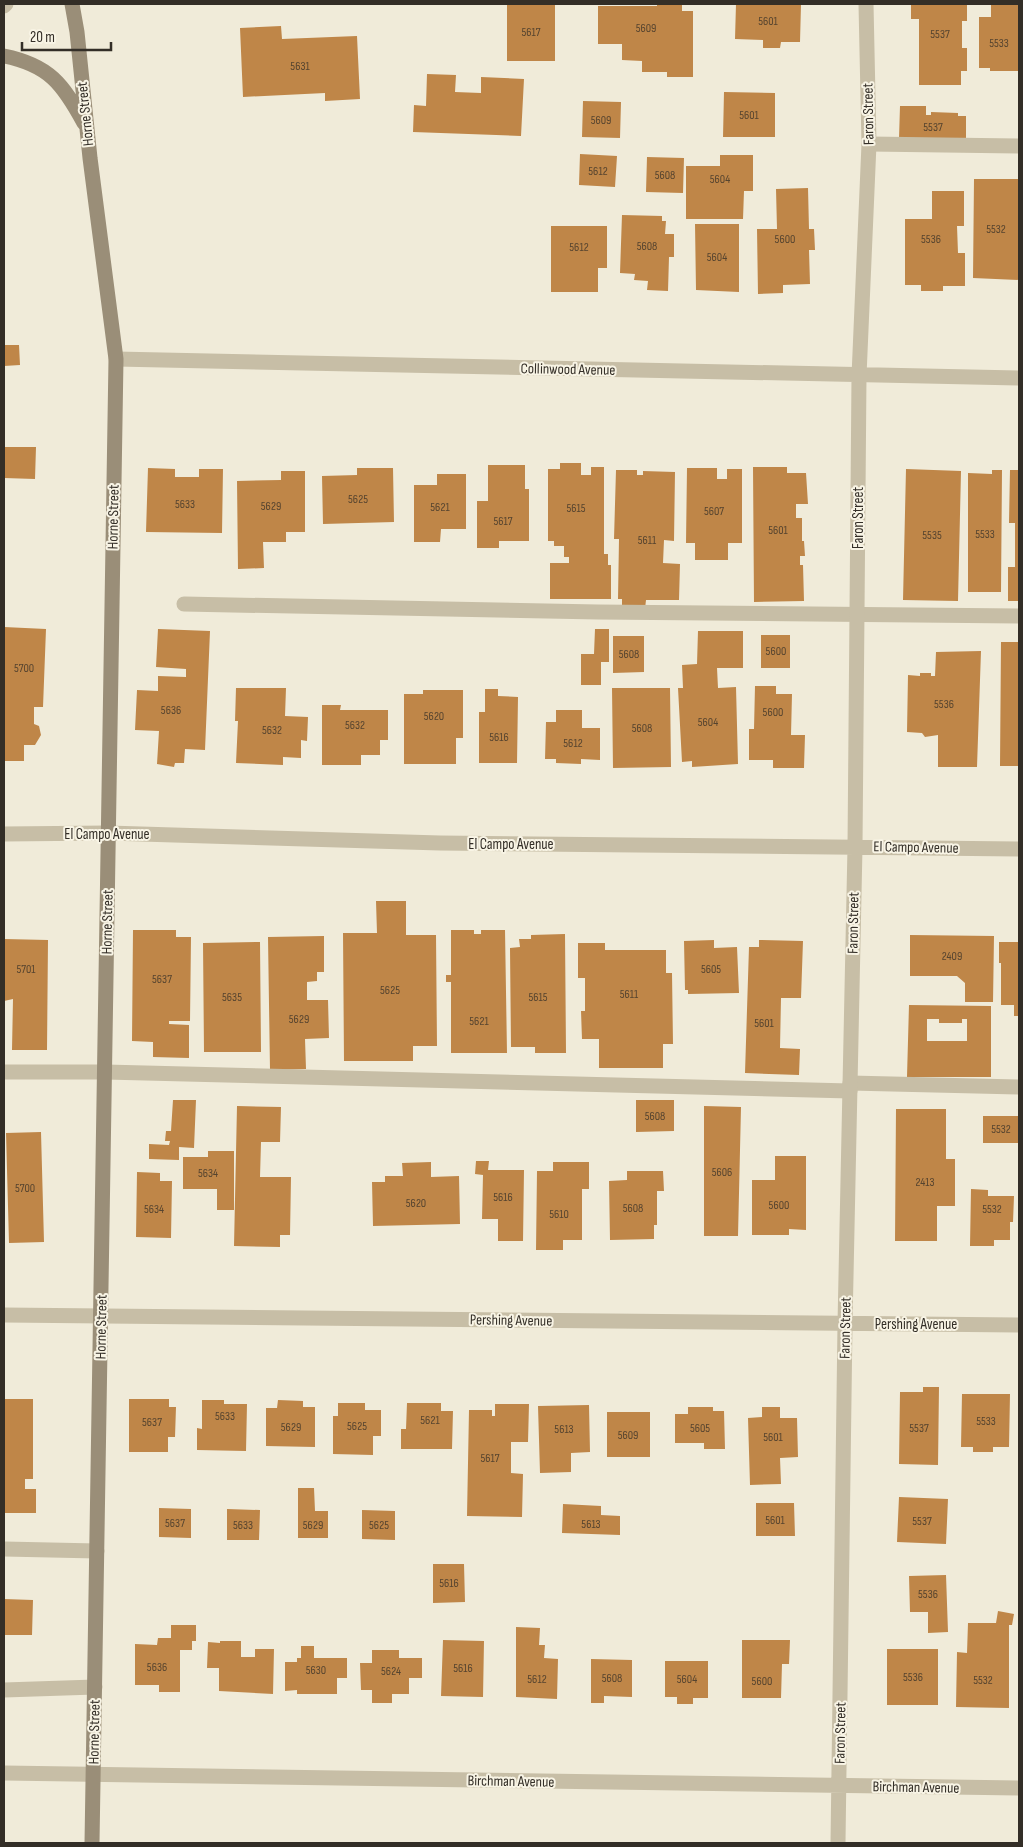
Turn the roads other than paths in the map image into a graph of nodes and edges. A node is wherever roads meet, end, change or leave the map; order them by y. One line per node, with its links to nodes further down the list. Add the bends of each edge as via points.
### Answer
1 (72, 4): 4 (street, Horne Street)
2 (866, 4): 5 (street, Faron Street)
3 (4, 56): 4 (street, via 47,71 72,100)
4 (87, 129): 7 (street, Horne Street)
5 (868, 144): 6 (street); 8 (street, Faron Street)
6 (1019, 146)
7 (116, 359): 8 (street, Collinwood Avenue); 13 (street, Horne Street)
8 (859, 376): 9 (street, Collinwood Avenue); 11 (street, Faron Street)
9 (1019, 378)
10 (184, 604): 11 (street)
11 (857, 614): 12 (street); 15 (street, Faron Street)
12 (1019, 616)
13 (108, 833): 14 (street, El Campo Avenue); 15 (street, El Campo Avenue, via 440,843); 18 (street, Horne Street)
14 (4, 834)
15 (855, 847): 16 (street, El Campo Avenue); 19 (street, Faron Street)
16 (1019, 848)
17 (4, 1072): 18 (street)
18 (105, 1072): 19 (street); 22 (street, Horne Street)
19 (850, 1087): 20 (street); 23 (street, Faron Street)
20 (1019, 1087)
21 (4, 1315): 22 (street, Pershing Avenue)
22 (101, 1316): 23 (street, Pershing Avenue); 26 (street, Horne Street)
23 (845, 1324): 24 (street, Pershing Avenue); 31 (street, Faron Street)
24 (1019, 1325)
25 (4, 1549): 26 (street)
26 (97, 1551): 27 (street, Horne Street)
27 (95, 1687): 28 (street); 30 (street, Horne Street)
28 (4, 1690)
29 (4, 1773): 30 (street, Birchman Avenue)
30 (93, 1775): 31 (street, Birchman Avenue); 33 (street, Horne Street)
31 (839, 1787): 32 (street, Birchman Avenue); 34 (street, Faron Street)
32 (1019, 1788)
33 (92, 1843)
34 (838, 1843)

